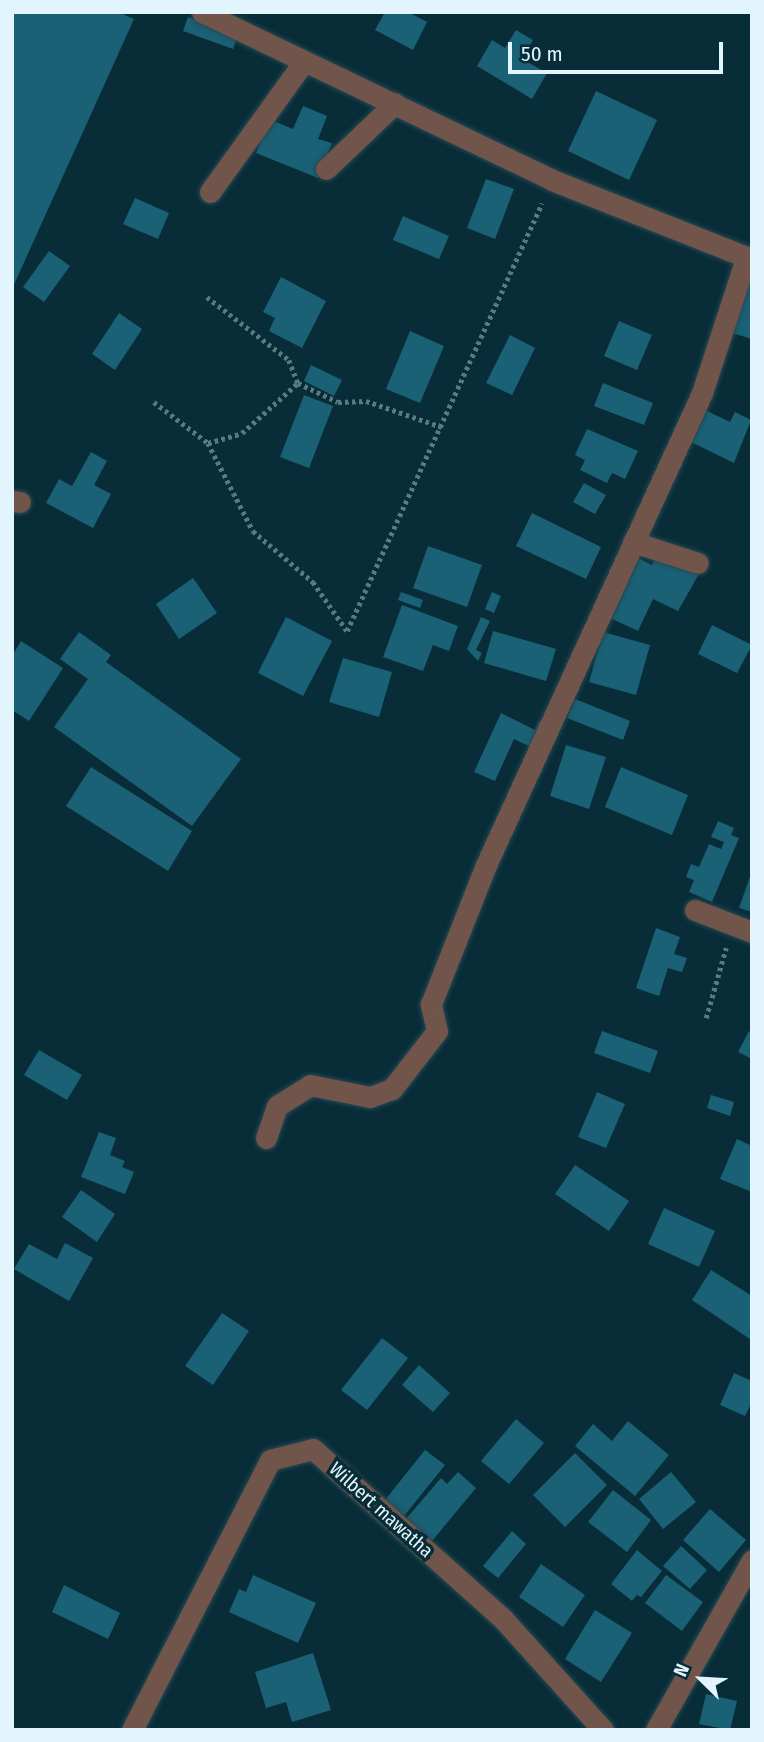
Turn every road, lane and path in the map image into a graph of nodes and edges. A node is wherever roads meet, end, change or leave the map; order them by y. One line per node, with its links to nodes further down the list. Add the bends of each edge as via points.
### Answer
1 (202, 12): 2 (street)
2 (304, 61): 3 (street); 6 (street)
3 (395, 103): 4 (street); 5 (street)
4 (326, 169)
5 (552, 180): 7 (street); 11 (path)
6 (209, 192)
7 (749, 258): 13 (street, via 702,393)
8 (207, 297): 9 (path, via 289,360)
9 (298, 383): 11 (path, via 338,402 366,401); 12 (path, via 242,433)
10 (155, 402): 12 (path)
11 (442, 427): 12 (path, via 347,631 313,582 253,531)
12 (208, 443)
13 (633, 542): 14 (street); 19 (street, via 481,878 430,1004 437,1031 392,1089 370,1097 310,1085 277,1106)
14 (698, 563)
15 (695, 910): 16 (street)
16 (726, 922): 17 (street); 18 (path, via 726,958)
17 (752, 932)
18 (706, 1018)
19 (266, 1138)
20 (752, 1560): 23 (street)
21 (132, 1730): 22 (street, Wilbert mawatha, via 270,1460 313,1449 504,1620)
22 (603, 1730)
23 (656, 1730)

